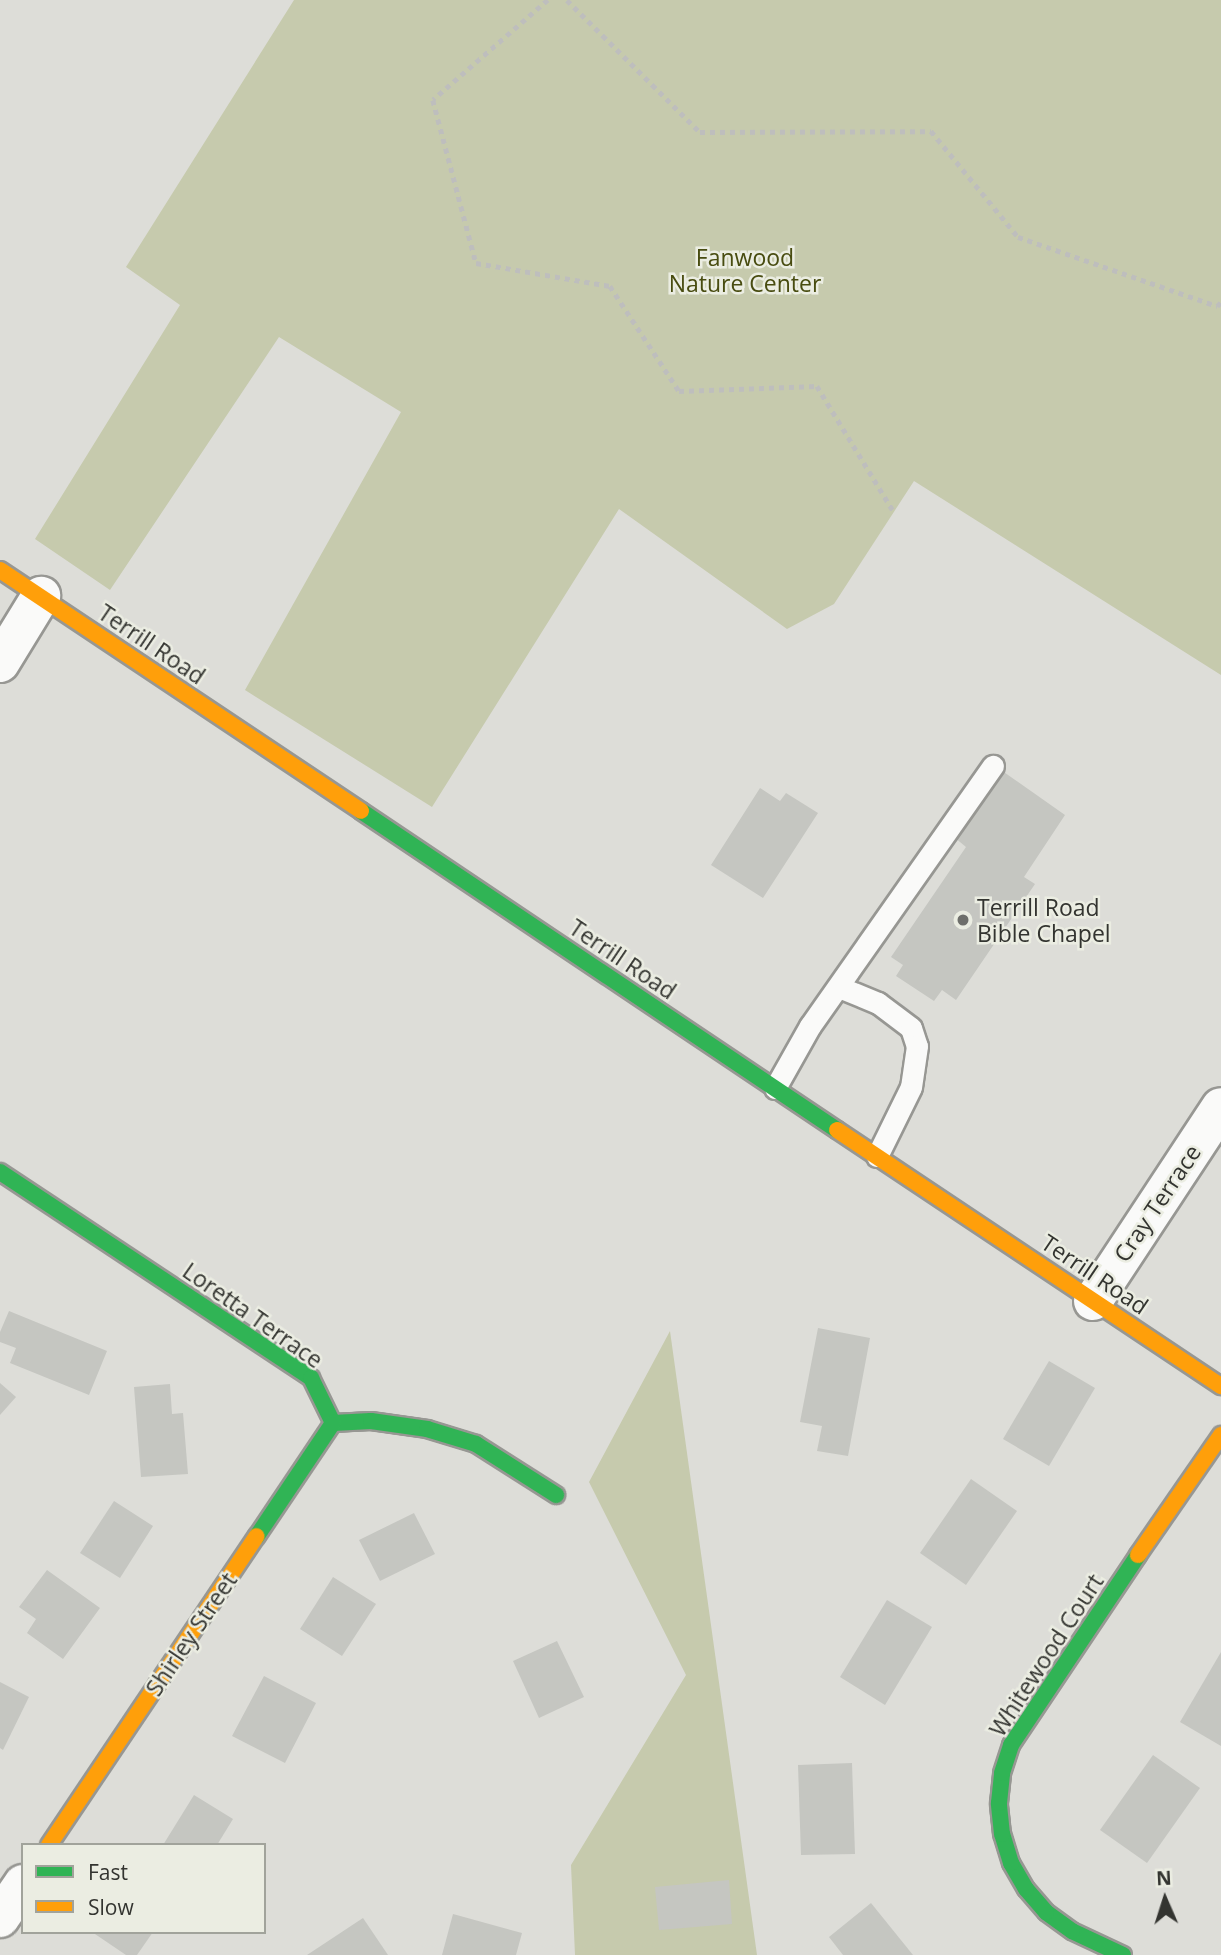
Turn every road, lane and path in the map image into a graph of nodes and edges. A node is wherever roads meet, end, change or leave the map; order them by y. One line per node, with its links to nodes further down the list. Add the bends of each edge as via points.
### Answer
1 (548, 0): 4 (path, via 433,100 476,263 610,286 679,391 817,386)
2 (566, 0): 3 (path, via 700,132 931,131 1018,237 1217,306)
3 (1221, 302)
4 (894, 512)
5 (0, 570): 6 (street, Terrill Road)
6 (41, 596): 7 (street); 10 (street, Terrill Road)
7 (0, 663)
8 (993, 766): 9 (lane)
9 (839, 987): 10 (lane, via 810,1026); 12 (lane, via 878,1003 911,1028 917,1046 911,1087)
10 (775, 1088): 12 (street, Terrill Road)
11 (1221, 1107): 14 (street, Cray Terrace)
12 (877, 1156): 14 (street, Terrill Road)
13 (1, 1175): 16 (street, Loretta Terrace, via 311,1378)
14 (1093, 1301): 15 (street, Terrill Road)
15 (1221, 1386)
16 (333, 1423): 18 (street, via 371,1421 427,1429 476,1444); 19 (street, Shirley Street)
17 (1221, 1434): 22 (street, Whitewood Court, via 1027,1718 1002,1773 1002,1834 1026,1889 1072,1931)
18 (556, 1495)
19 (50, 1843)
20 (21, 1887): 21 (street)
21 (0, 1917)
22 (1123, 1955)

